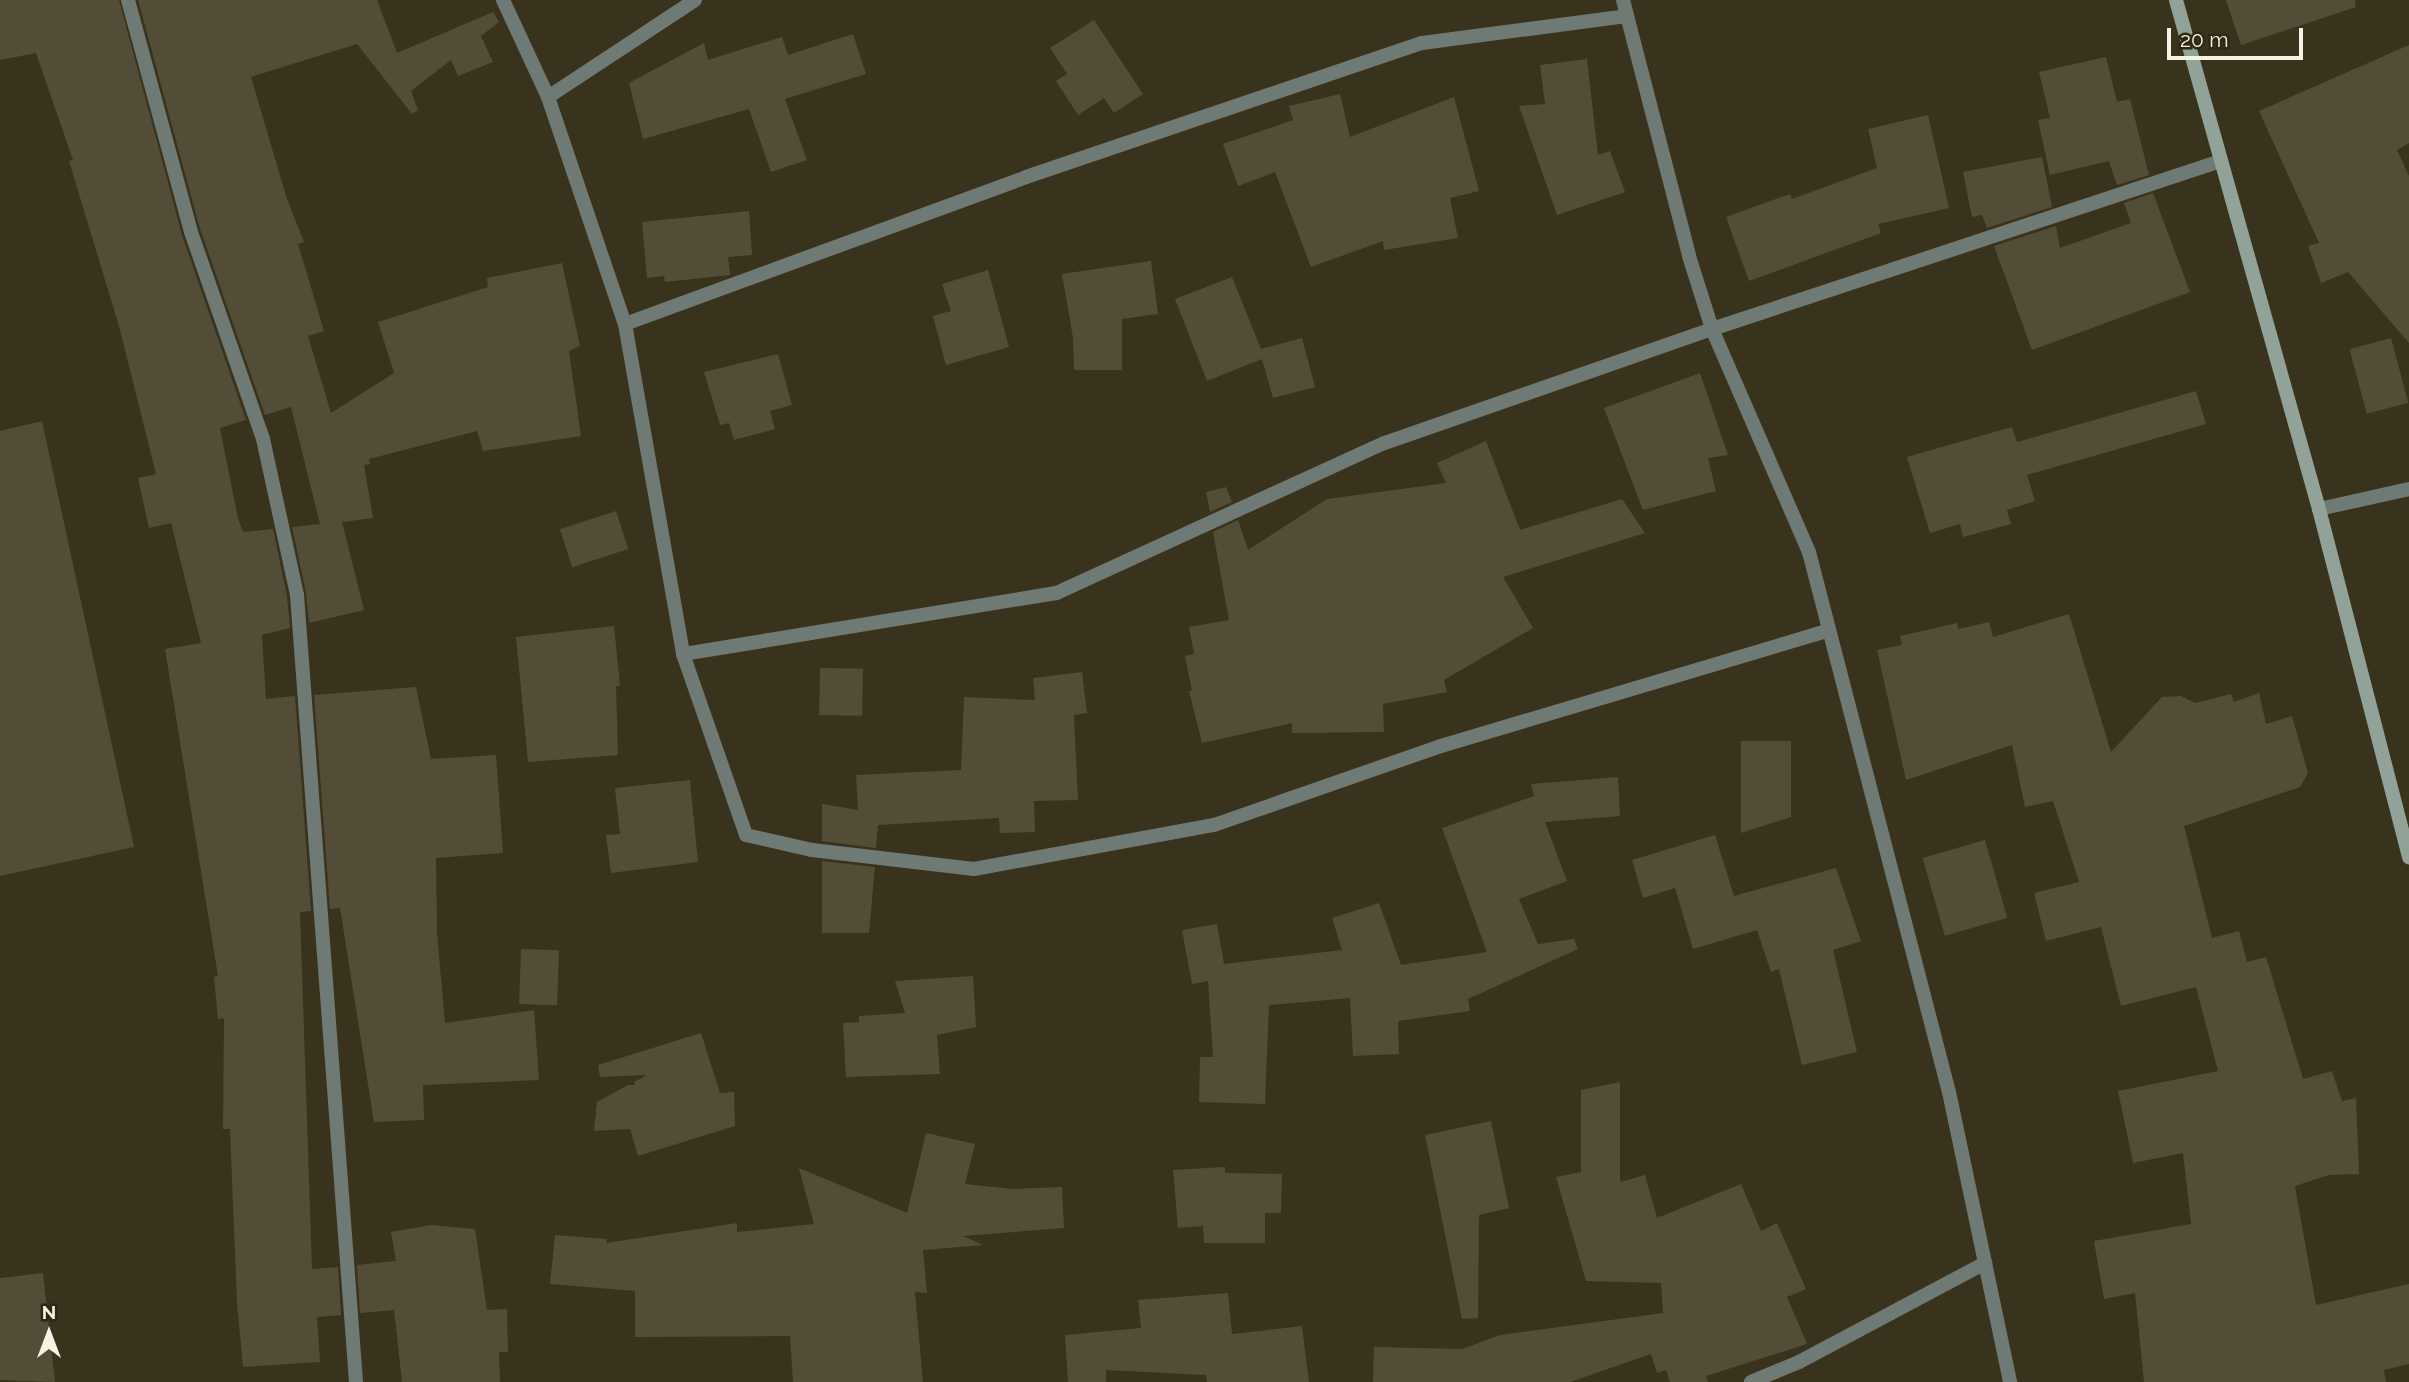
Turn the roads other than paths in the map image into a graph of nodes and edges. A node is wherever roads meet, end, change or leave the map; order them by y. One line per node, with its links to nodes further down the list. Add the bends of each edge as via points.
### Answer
1 (128, 0): 17 (street, via 191,232 263,439 297,595)
2 (503, 0): 7 (street)
3 (695, 0): 7 (street)
4 (1623, 0): 6 (street)
5 (2176, 0): 8 (street)
6 (1626, 16): 9 (street, via 1422,43 1026,177); 10 (street)
7 (548, 97): 9 (street)
8 (2221, 161): 10 (street); 12 (street)
9 (625, 324): 14 (street)
10 (1712, 328): 13 (street, via 1809,552); 14 (street, via 1384,443 1056,593)
11 (2409, 489): 12 (street)
12 (2319, 509): 15 (street)
13 (1829, 630): 14 (street, via 1441,746 1214,825 974,869 812,850 746,835); 16 (street, via 1949,1093)
14 (683, 654)
15 (2409, 858)
16 (1985, 1263): 18 (street, via 1800,1362); 19 (street)
17 (356, 1382)
18 (1751, 1382)
19 (2010, 1382)

